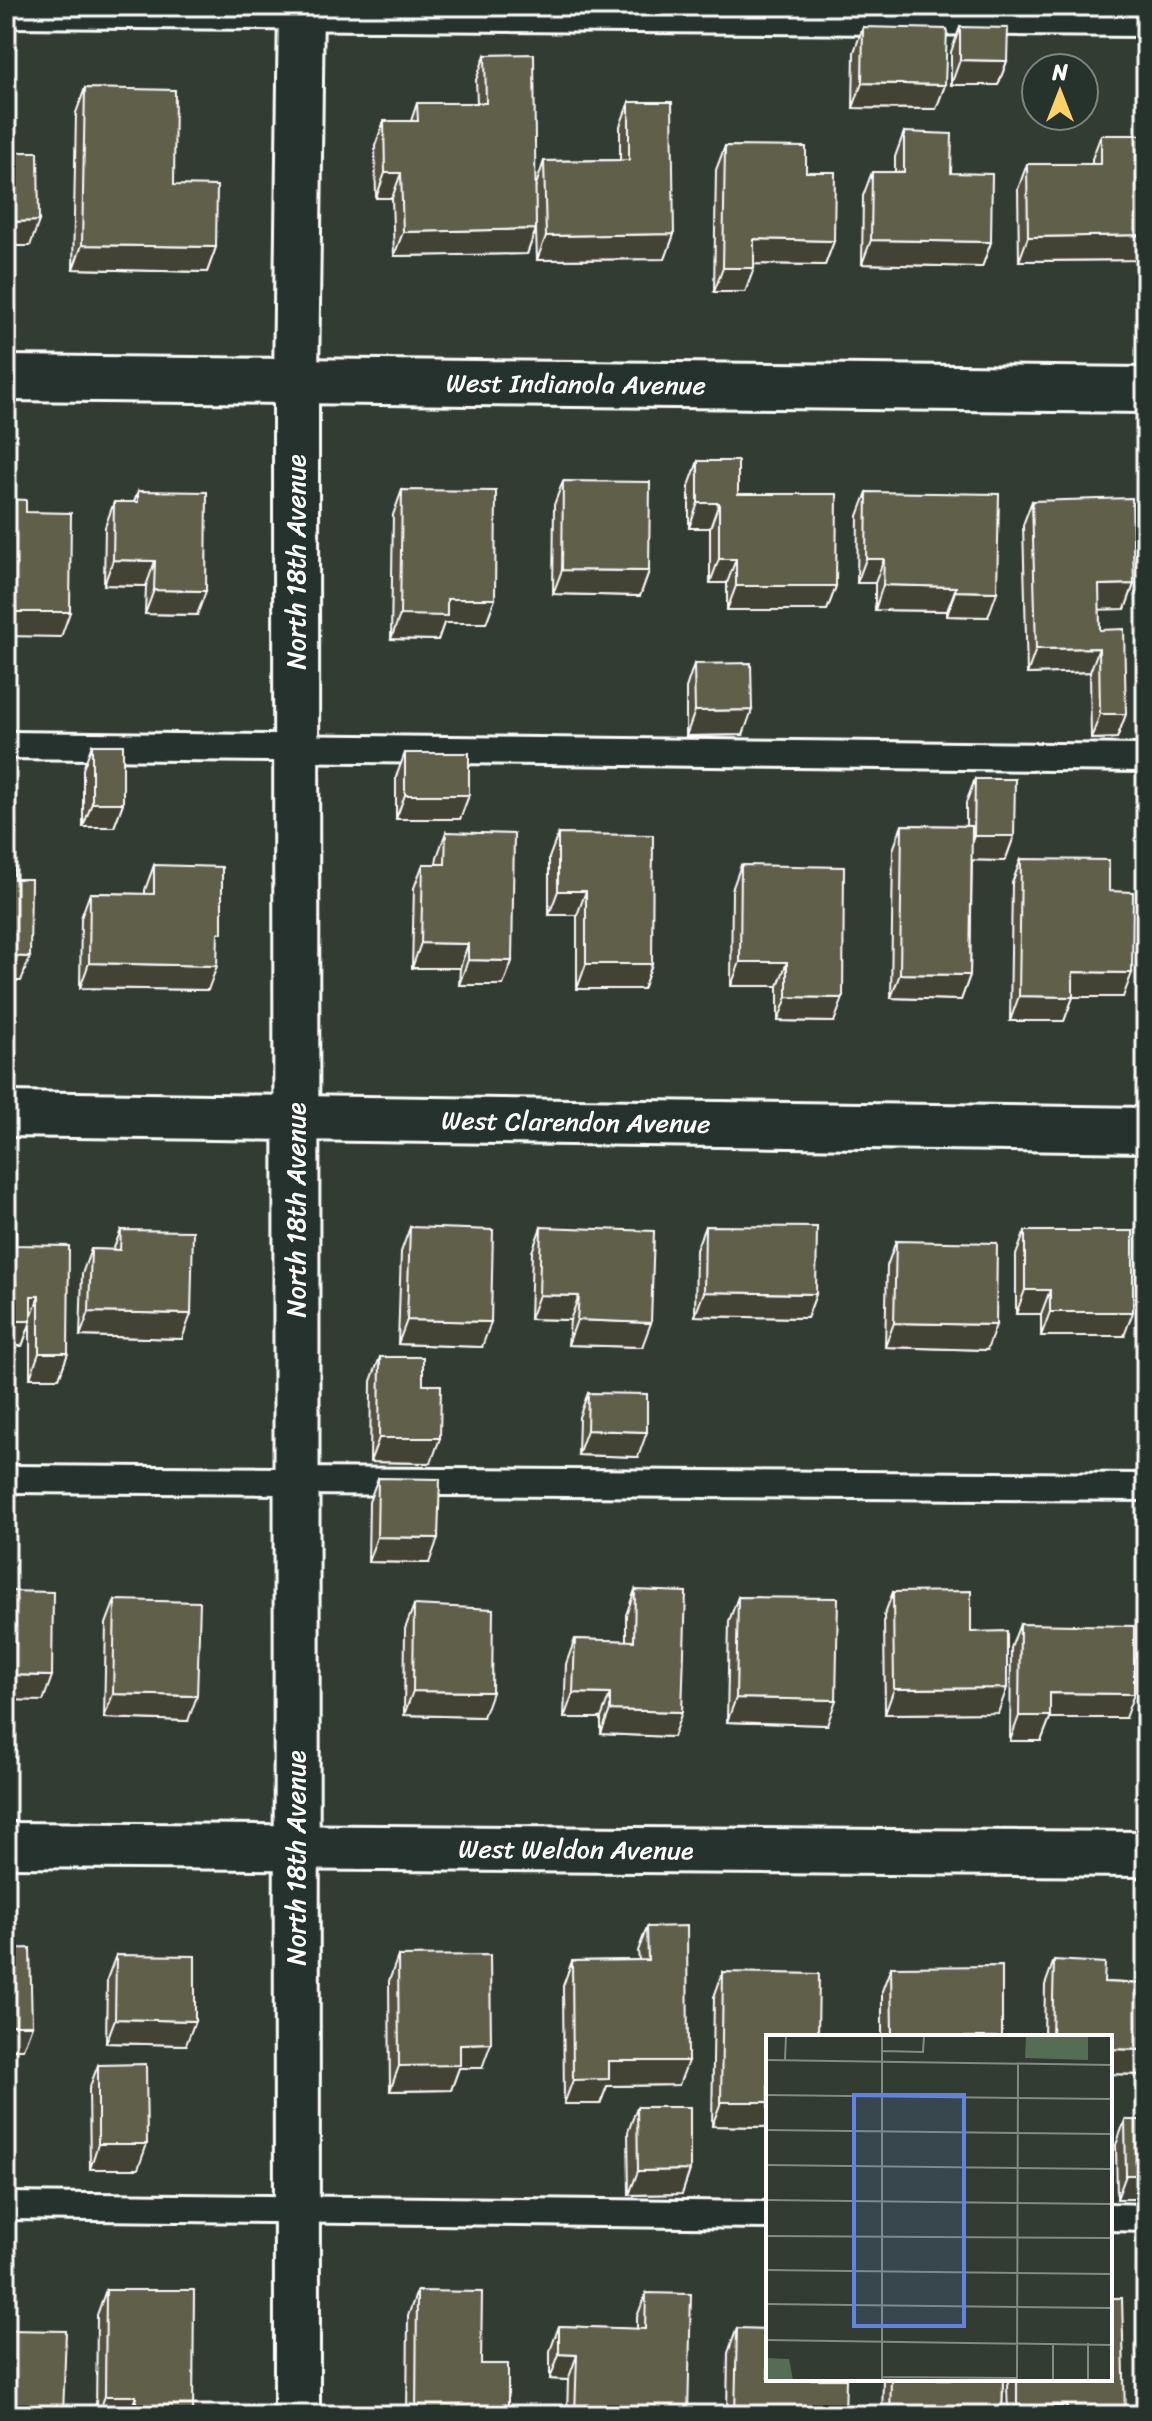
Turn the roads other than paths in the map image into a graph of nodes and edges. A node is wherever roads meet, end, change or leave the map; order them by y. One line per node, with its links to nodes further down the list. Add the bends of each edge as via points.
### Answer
1 (301, 12): 2 (lane); 3 (lane); 5 (street, North 18th Avenue)
2 (6, 14)
3 (1146, 23)
4 (6, 378): 5 (street, West Indianola Avenue)
5 (296, 382): 6 (street, West Indianola Avenue); 8 (street, North 18th Avenue)
6 (1146, 390)
7 (6, 745): 8 (lane)
8 (296, 749): 9 (lane); 11 (street, North 18th Avenue)
9 (1146, 758)
10 (6, 1114): 11 (street, West Clarendon Avenue)
11 (296, 1118): 12 (street, West Clarendon Avenue); 14 (street, North 18th Avenue)
12 (1146, 1130)
13 (6, 1479): 14 (lane)
14 (296, 1481): 15 (lane); 17 (street, North 18th Avenue)
15 (1146, 1487)
16 (6, 1845): 17 (street, West Weldon Avenue)
17 (296, 1848): 18 (street, West Weldon Avenue); 20 (street, North 18th Avenue)
18 (1146, 1854)
19 (6, 2206): 20 (lane)
20 (296, 2211): 21 (lane); 24 (street, North 18th Avenue)
21 (766, 2215)
22 (1112, 2217): 23 (lane)
23 (1146, 2218)
24 (297, 2415)

